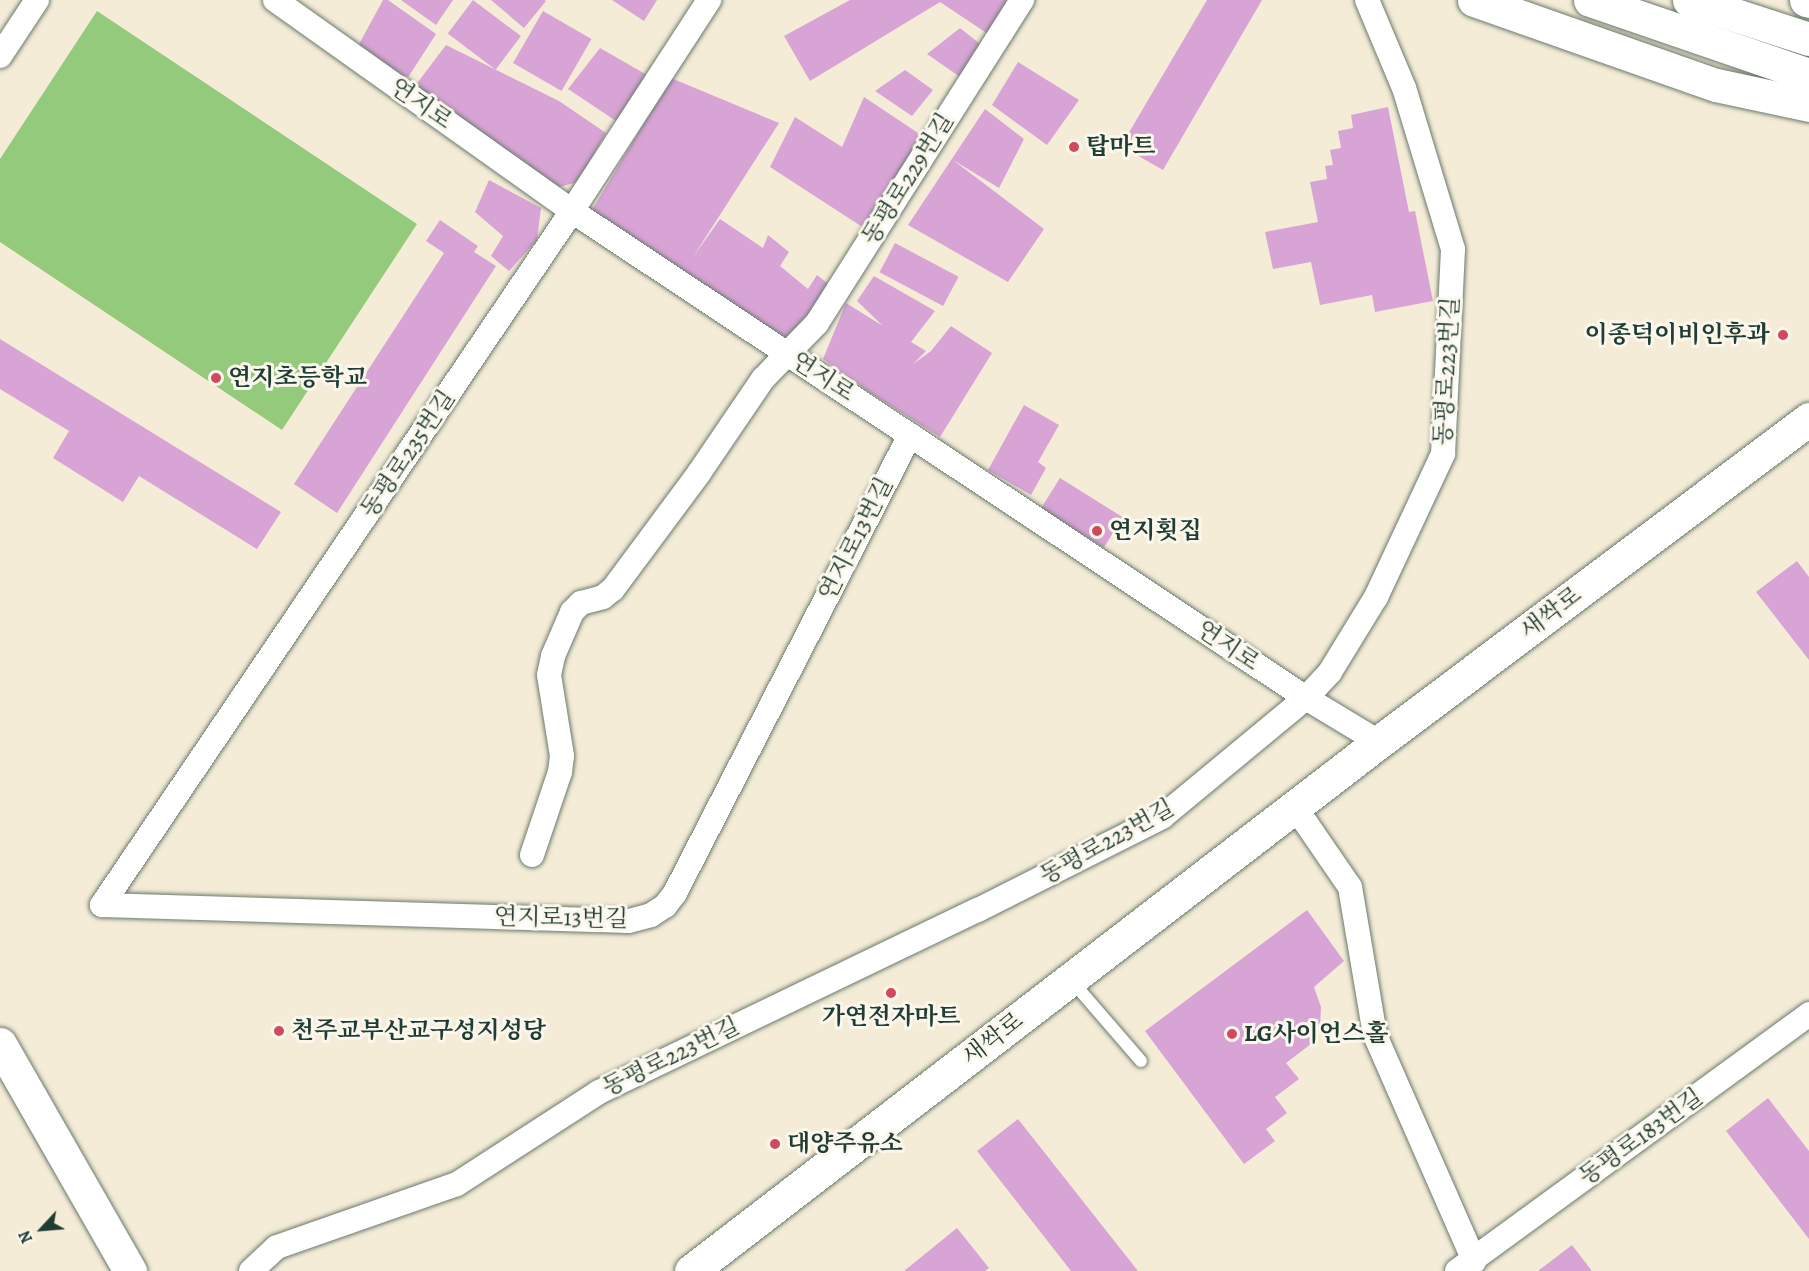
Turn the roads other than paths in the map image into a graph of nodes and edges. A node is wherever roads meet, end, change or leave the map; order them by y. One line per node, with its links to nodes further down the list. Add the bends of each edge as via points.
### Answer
1 (37, 0): 10 (street)
2 (275, 0): 13 (street, 연지로)
3 (710, 0): 13 (street, 동평로235번길)
4 (1022, 0): 14 (street, 동평로229번길, via 817,323)
5 (1367, 0): 17 (street, 동평로223번길, via 1404,88 1453,249 1443,454 1376,597 1330,672)
6 (1474, 0): 12 (main road, via 1716,85)
7 (1590, 0): 11 (main road)
8 (1689, 0): 9 (main road)
9 (1809, 39)
10 (0, 56)
11 (1809, 75)
12 (1809, 105)
13 (572, 211): 14 (street, 연지로); 21 (street, 동평로235번길)
14 (788, 354): 16 (street, 연지로); 20 (street, 동평로229번길, via 762,380 613,589 603,597 581,603 572,612 549,675 561,764)
15 (1809, 420): 18 (main road, 새싹로)
16 (910, 435): 17 (street, 연지로); 21 (street, 연지로13번길, via 675,893 651,915 629,921)
17 (1306, 698): 18 (street, 연지로); 28 (street, 동평로223번길, via 1162,818 599,1092 457,1184 277,1247)
18 (1379, 742): 19 (main road, 새싹로)
19 (1295, 807): 22 (main road, 새싹로); 26 (street, 동평로183번길, via 1350,887 1375,1035)
20 (532, 855)
21 (102, 905)
22 (1071, 979): 25 (lane); 29 (main road, 새싹로)
23 (1809, 1014): 26 (street, 동평로183번길)
24 (0, 1044): 27 (main road)
25 (1141, 1060)
26 (1466, 1266)
27 (130, 1271)
28 (250, 1271)
29 (691, 1271)

